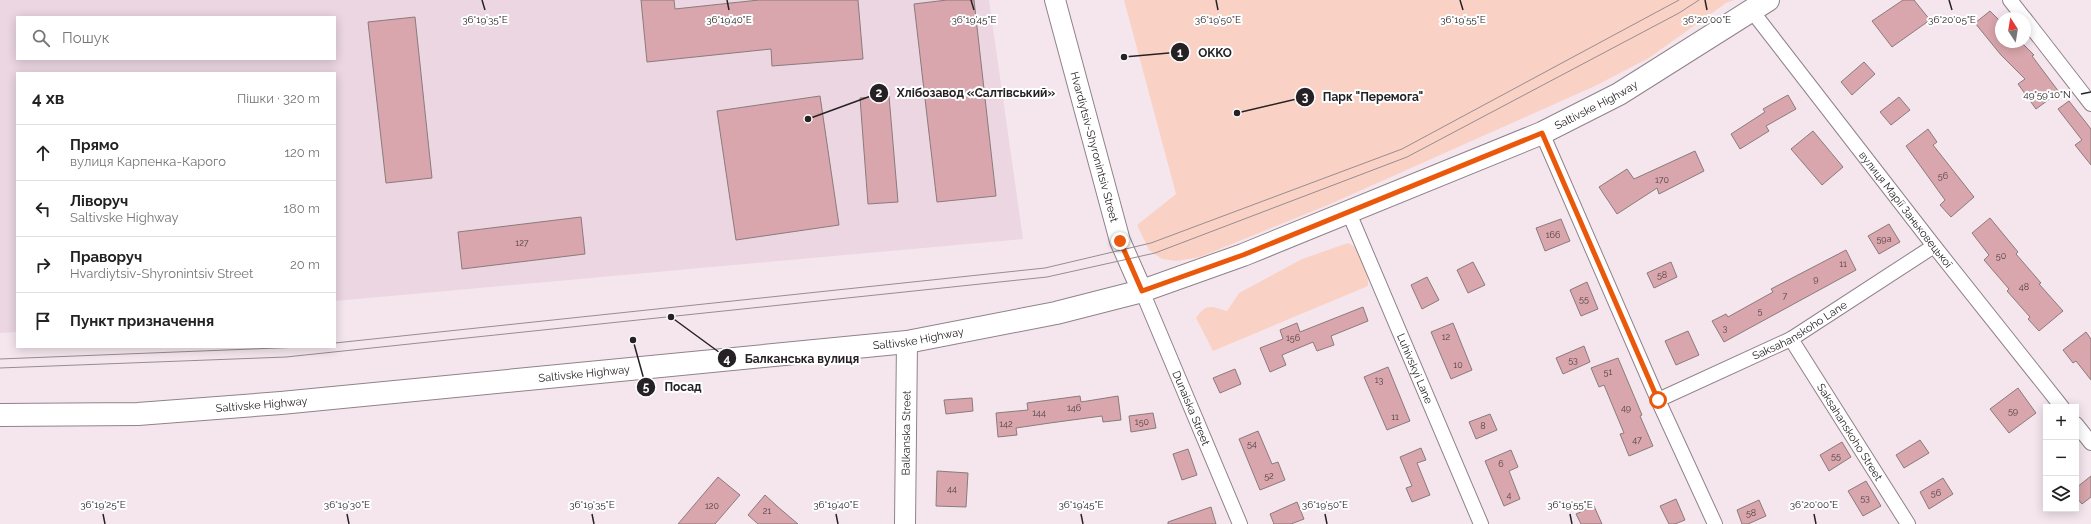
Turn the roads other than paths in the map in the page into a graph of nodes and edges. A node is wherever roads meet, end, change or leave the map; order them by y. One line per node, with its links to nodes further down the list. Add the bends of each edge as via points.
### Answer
1 (1055, 0): 10 (main road, Hvardiytsiv-Shyronintsiv Street, via 1120,241)
2 (2010, 0): 4 (street)
3 (1760, 5): 7 (main road, Saltivske Highway, via 1619,94); 9 (street, вулиця Марії Заньковецької)
4 (2019, 12)
5 (2031, 28): 6 (street)
6 (2091, 104)
7 (1542, 133): 8 (main road, Saltivske Highway); 13 (street)
8 (1349, 213): 10 (main road, Saltivske Highway); 20 (street, Luhivskyi Lane)
9 (1934, 246): 11 (street, Saksahanskoho Lane); 14 (street, вулиця Марії Заньковецької)
10 (1142, 291): 12 (main road, Saltivske Highway, via 1056,313); 19 (street, Dunaiska Street)
11 (1791, 339): 13 (street, Saksahanskoho Lane); 22 (street, Saksahanskoho Street)
12 (908, 342): 15 (main road, Saltivske Highway, via 162,413); 18 (main road, Balkanska Street)
13 (1658, 400): 21 (street)
14 (2060, 404)
15 (0, 415)
16 (2079, 428): 17 (street)
17 (2091, 443)
18 (905, 524)
19 (1240, 524)
20 (1481, 524)
21 (1715, 524)
22 (1908, 524)

